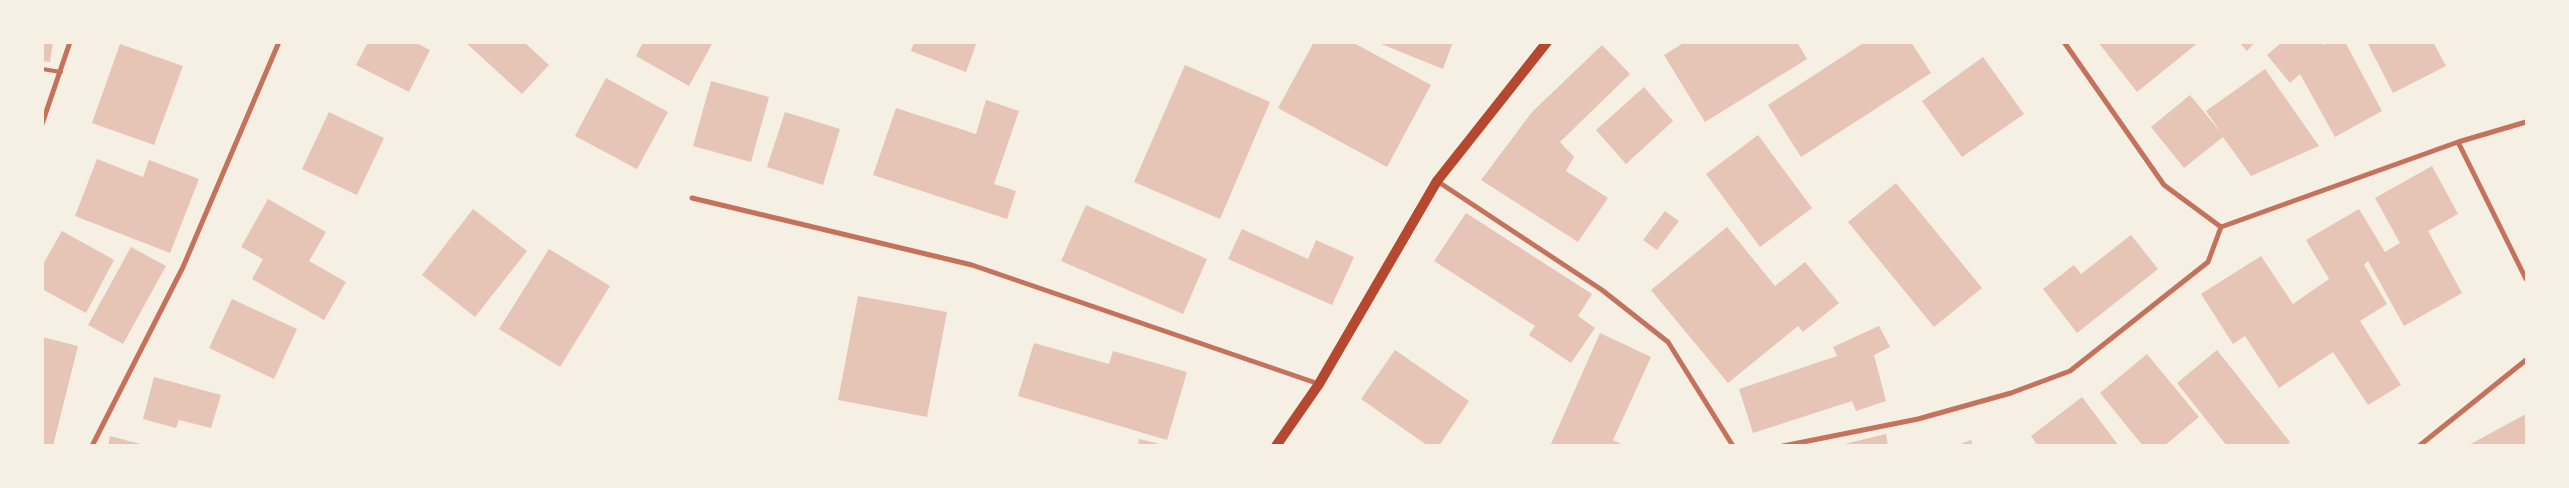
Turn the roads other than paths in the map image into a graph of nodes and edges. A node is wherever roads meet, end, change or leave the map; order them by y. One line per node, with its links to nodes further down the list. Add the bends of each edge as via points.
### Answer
1 (70, 42): 6 (street)
2 (279, 42): 16 (street, via 183,267)
3 (1547, 42): 10 (main road)
4 (2064, 42): 12 (street, via 2164,185)
5 (42, 70): 6 (lane)
6 (61, 72): 8 (street)
7 (2526, 122): 9 (street)
8 (42, 124)
9 (2458, 142): 12 (street); 13 (street)
10 (1438, 181): 15 (main road); 18 (street, via 1602,290 1668,342)
11 (692, 198): 15 (street, via 972,265)
12 (2221, 227): 19 (street, via 2208,262 2070,371 2011,393 1918,419)
13 (2526, 279)
14 (2526, 360): 20 (street)
15 (1319, 384): 17 (main road)
16 (92, 446)
17 (1276, 446)
18 (1733, 446)
19 (1783, 446)
20 (2419, 446)

